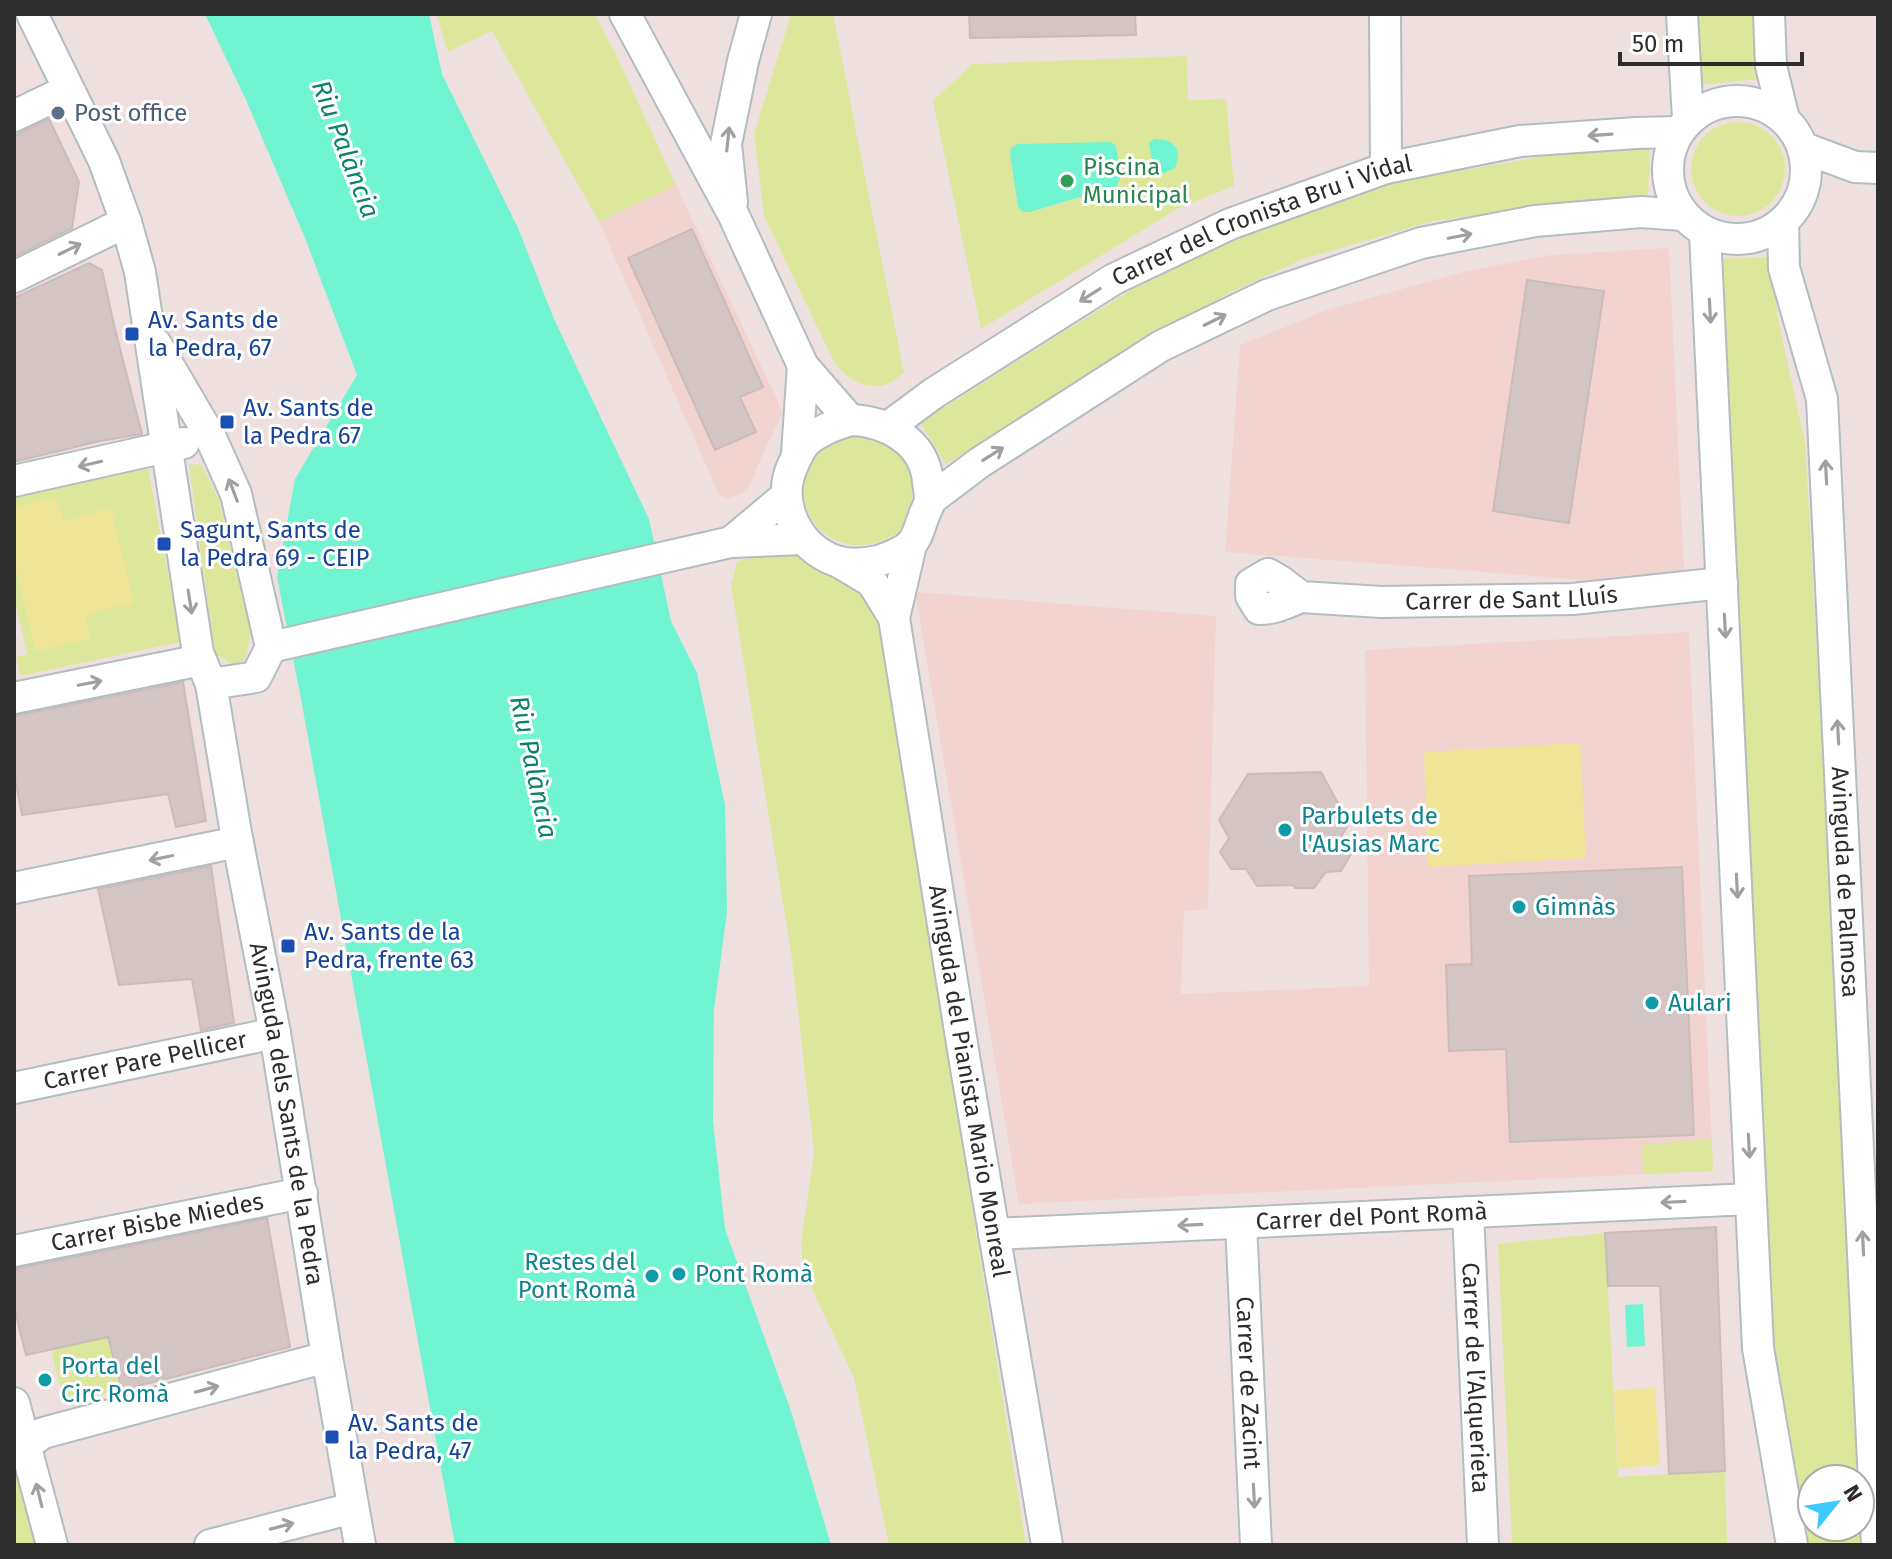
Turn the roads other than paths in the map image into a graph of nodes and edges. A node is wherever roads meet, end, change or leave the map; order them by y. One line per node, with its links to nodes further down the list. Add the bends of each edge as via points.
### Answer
1 (32, 14): 7 (street, Avinguda dels Sants de la Pedra)
2 (625, 14): 15 (street)
3 (756, 14): 15 (street, one-way to 3, via 726,144)
4 (1385, 14): 13 (street)
5 (1682, 14): 10 (street)
6 (1769, 14): 8 (street, via 1771,66)
7 (68, 90): 9 (street); 16 (street, Avinguda dels Sants de la Pedra, via 104,161)
8 (1783, 115): 10 (street, via 1752,101 1718,102); 11 (street)
9 (14, 116)
10 (1683, 125): 13 (street, Carrer del Cronista Bru i Vidal, one-way to 13, via 1520,141); 17 (street, via 1668,159 1669,188)
11 (1804, 148): 12 (street); 14 (street)
12 (1867, 167): 14 (street)
13 (1386, 168): 23 (street, Carrer del Cronista Bru i Vidal, one-way to 23, via 1230,224 1114,279)
14 (1805, 191): 18 (street)
15 (734, 216): 21 (street)
16 (126, 222): 19 (street, one-way to 16); 20 (street, Avinguda dels Sants de la Pedra)
17 (1694, 224): 18 (street, via 1745,241); 29 (street, one-way to 17, via 1161,346 1267,295 1421,243 1521,224 1641,212); 34 (street, one-way to 34)
18 (1783, 224): 42 (street, Avinguda de Palmosa, one-way to 18, via 1822,399 1784,268)
19 (14, 277)
20 (148, 330): 24 (street, Avinguda dels Sants de la Pedra); 25 (street, Avinguda dels Sants de la Pedra)
21 (803, 366): 22 (street); 26 (street)
22 (850, 420): 23 (street); 26 (street, via 827,427)
23 (888, 427): 29 (street, via 919,454)
24 (210, 436): 25 (street); 37 (street, Avinguda dels Sants de la Pedra, one-way to 24, via 236,494)
25 (166, 447): 27 (street, one-way to 27); 38 (street, Avinguda dels Sants de la Pedra, one-way to 38, via 198,653)
26 (797, 453): 28 (street)
27 (14, 481)
28 (786, 496): 30 (street, via 791,520); 31 (street)
29 (930, 500): 32 (street)
30 (803, 539): 31 (street); 33 (street)
31 (731, 542): 37 (street)
32 (911, 545): 33 (street, via 885,559); 36 (street, Avinguda del Pianista Mario Monreal)
33 (839, 562): 36 (street, Avinguda del Pianista Mario Monreal, via 872,582)
34 (1722, 583): 35 (street, Carrer de Sant Lluís, via 1573,599 1381,602); 46 (street, one-way to 46)
35 (1301, 597)
36 (894, 618): 49 (street, Avinguda del Pianista Mario Monreal)
37 (280, 645): 38 (street, via 256,677)
38 (206, 672): 39 (street, one-way to 38); 40 (street, Avinguda dels Sants de la Pedra)
39 (14, 698)
40 (238, 842): 41 (street, one-way to 41); 43 (street, Avinguda dels Sants de la Pedra)
41 (14, 888)
42 (1865, 1030): 51 (street, Avinguda de Palmosa, one-way to 42)
43 (275, 1033): 44 (street, Carrer Pare Pellicer); 45 (street, Avinguda dels Sants de la Pedra)
44 (14, 1088)
45 (302, 1193): 50 (street, Carrer Bisbe Miedes); 52 (street, Avinguda dels Sants de la Pedra)
46 (1751, 1199): 47 (street, Carrer del Pont Romà, one-way to 47); 62 (street, via 1758,1348)
47 (1468, 1212): 48 (street, Carrer del Pont Romà); 61 (street, Carrer de l’Alquerieta)
48 (1241, 1223): 49 (street, Carrer del Pont Romà, one-way to 49); 60 (street, Carrer de Zacint, one-way to 60)
49 (994, 1234): 59 (street, Avinguda del Pianista Mario Monreal)
50 (14, 1251)
51 (1873, 1344): 63 (street, Avinguda de Palmosa)
52 (327, 1357): 54 (street, one-way to 52, via 43,1433); 55 (street, Avinguda dels Sants de la Pedra)
53 (14, 1403): 54 (street)
54 (20, 1447): 56 (street, one-way to 54)
55 (353, 1508): 57 (street, one-way to 55); 58 (street, Avinguda dels Sants de la Pedra)
56 (52, 1545)
57 (210, 1545)
58 (360, 1545)
59 (1047, 1545)
60 (1256, 1545)
61 (1483, 1545)
62 (1792, 1545)
63 (1877, 1545)

